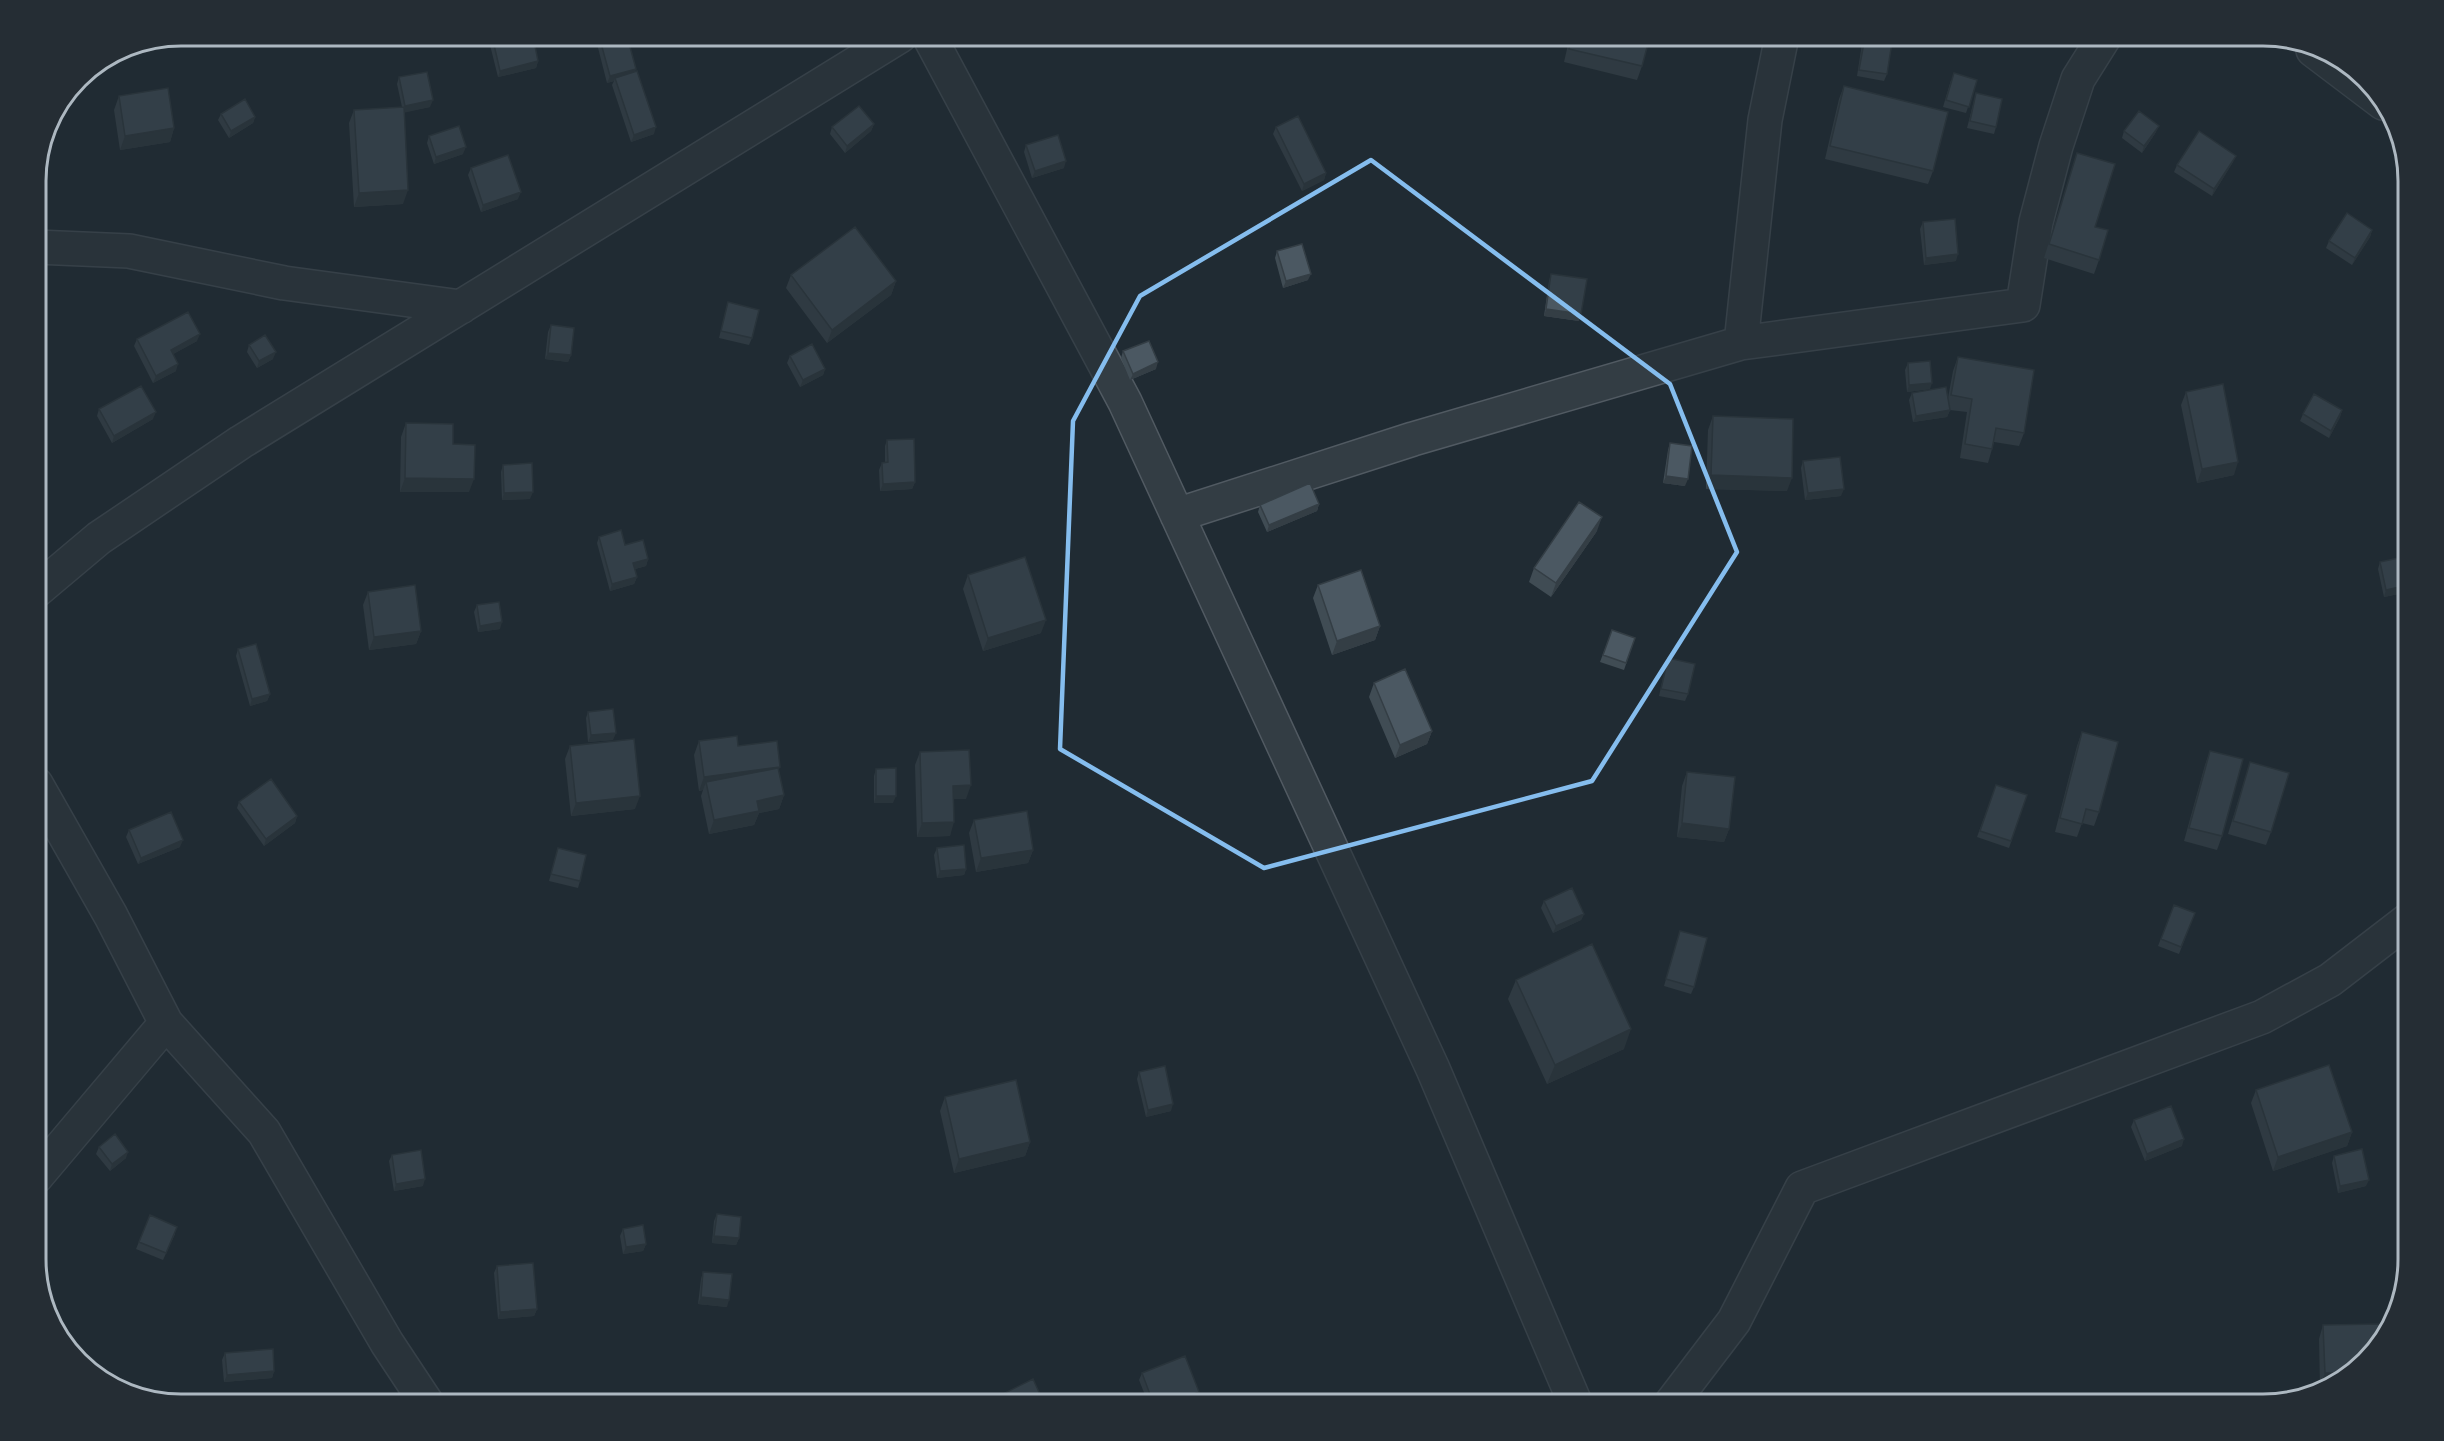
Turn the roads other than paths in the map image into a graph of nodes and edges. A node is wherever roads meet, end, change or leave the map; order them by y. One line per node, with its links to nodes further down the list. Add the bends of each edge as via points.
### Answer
1 (884, 46): 6 (street)
2 (933, 46): 8 (street, via 1125,402)
3 (1780, 46): 7 (street, via 1765,120)
4 (2099, 46): 7 (street, via 2078,79 2056,146 2036,222 2023,305)
5 (47, 248): 6 (street, via 129,251 284,283)
6 (461, 307): 9 (street, via 241,442 99,538)
7 (1741, 344): 8 (street, via 1413,439)
8 (1177, 515): 15 (street, via 1432,1069)
9 (47, 582)
10 (47, 803): 12 (street)
11 (2398, 928): 16 (street, via 2330,981 2262,1017 1802,1188 1734,1322)
12 (166, 1023): 13 (street); 14 (street, via 264,1132)
13 (47, 1165)
14 (421, 1394)
15 (1571, 1394)
16 (1678, 1394)

